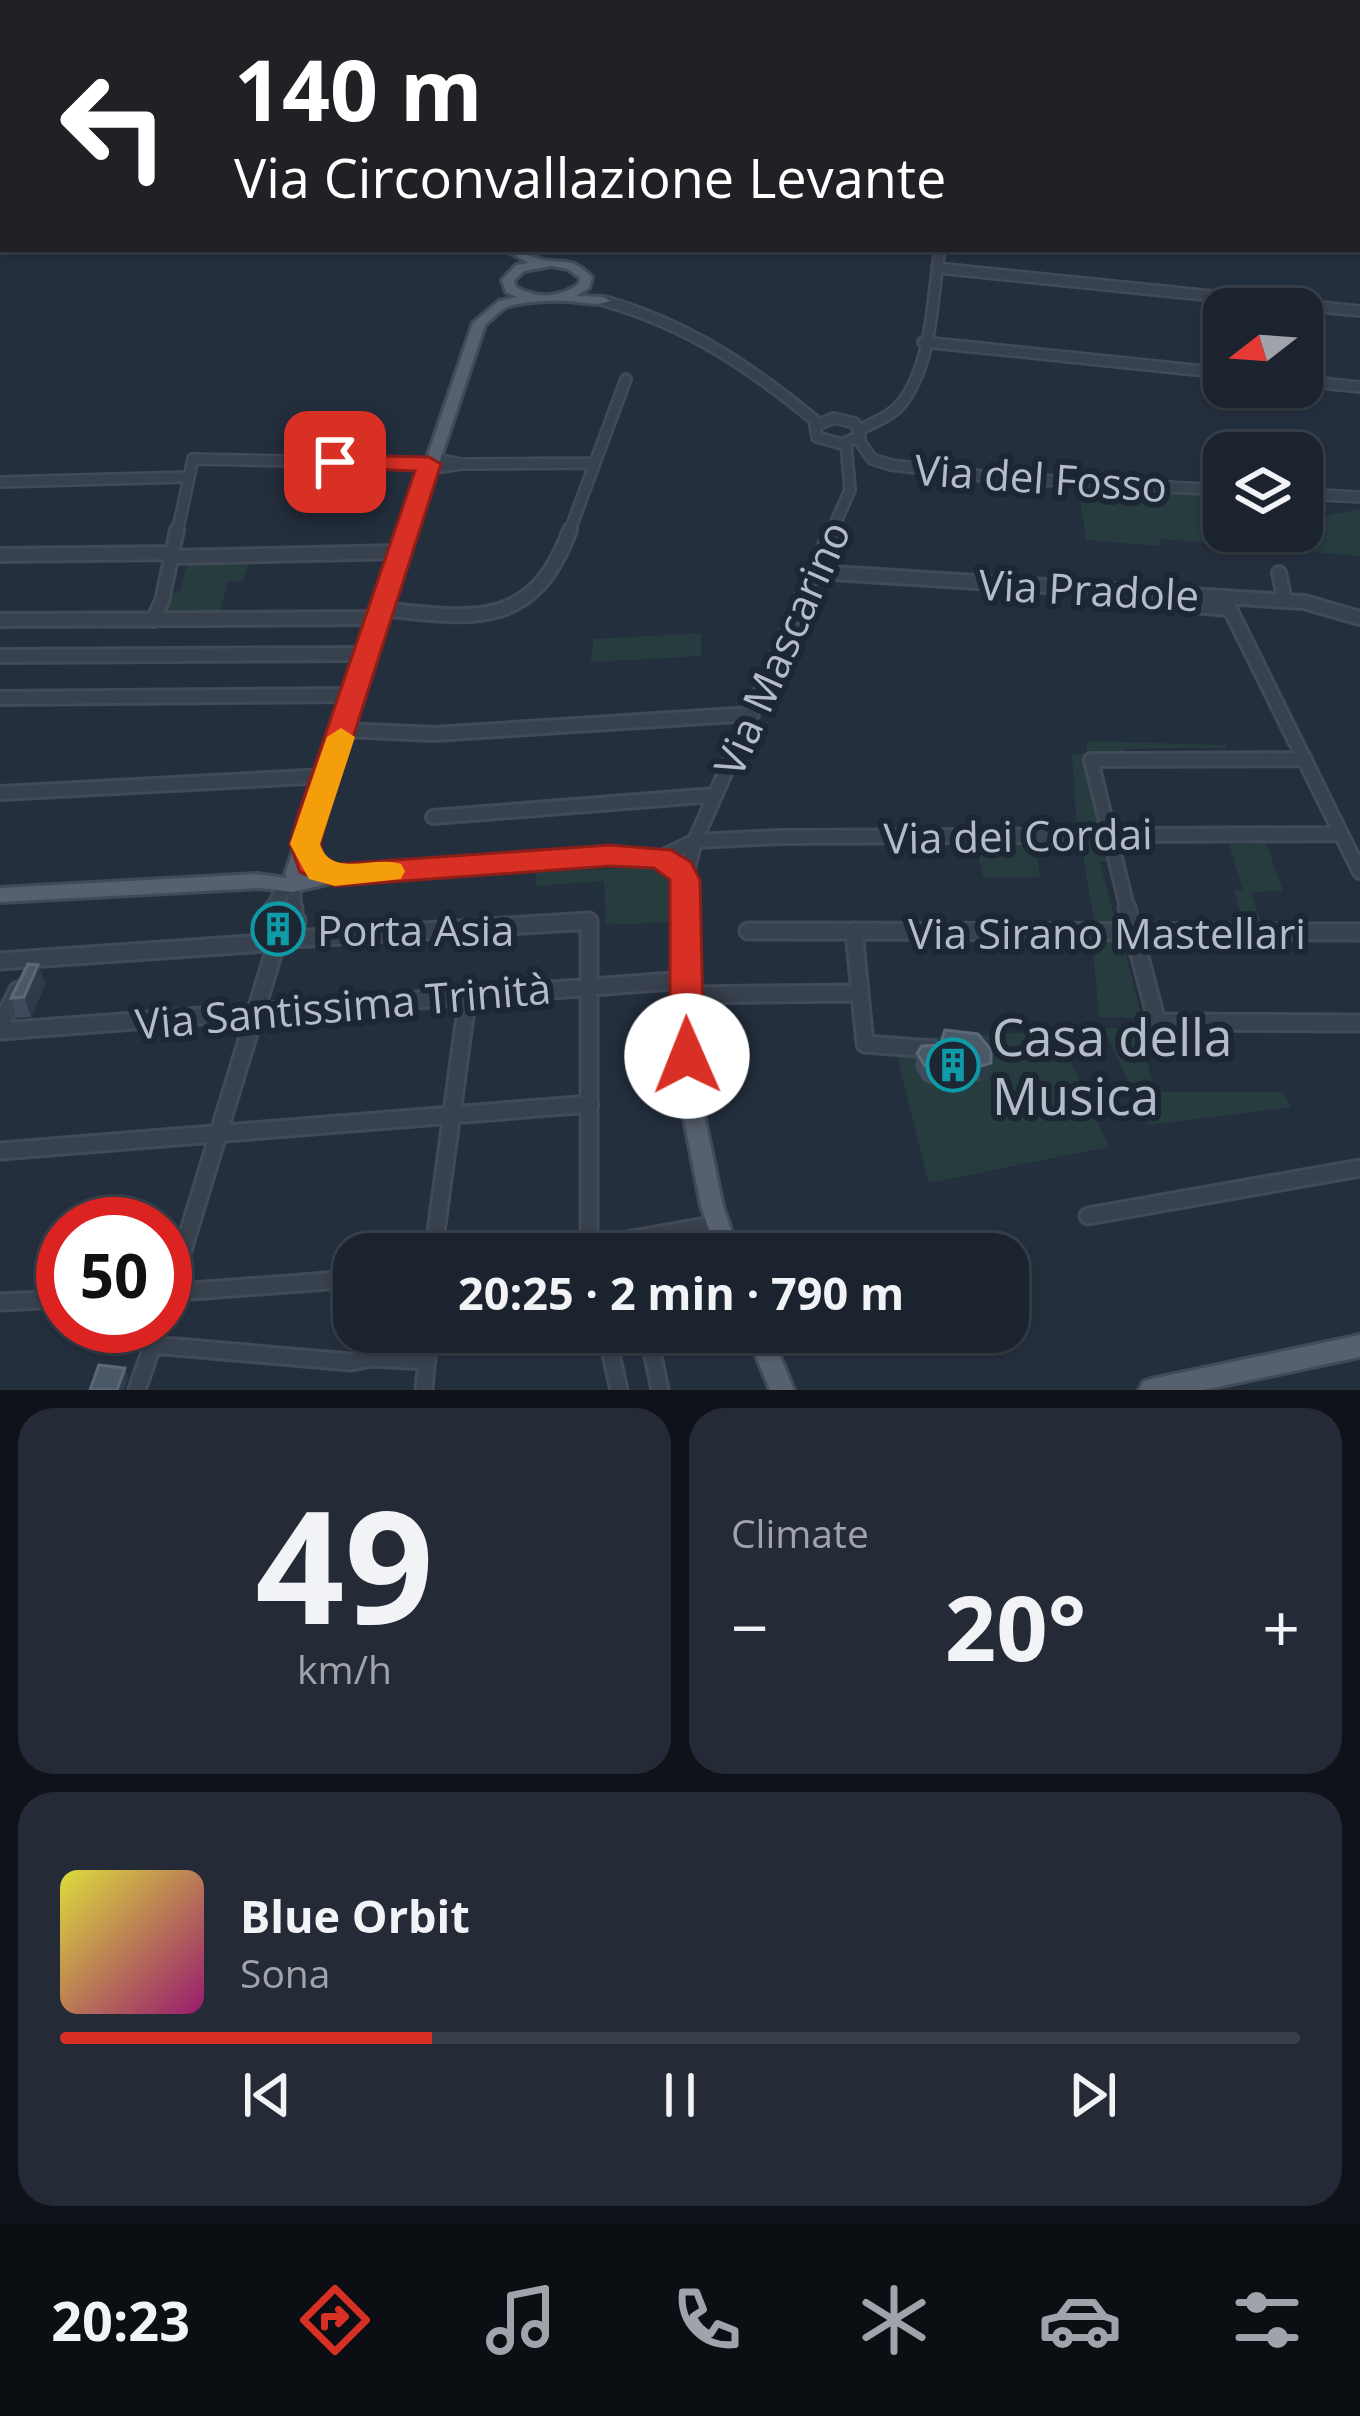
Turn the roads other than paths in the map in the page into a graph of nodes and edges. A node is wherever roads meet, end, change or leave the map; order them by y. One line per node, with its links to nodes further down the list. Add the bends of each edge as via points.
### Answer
1 (940, 252): 3 (street)
2 (515, 257): 4 (main road, via 579,270); 5 (main road)
3 (937, 268): 8 (street); 9 (street)
4 (583, 288): 6 (main road); 7 (main road)
5 (506, 296): 6 (main road); 18 (main road, via 479,323)
6 (557, 299): 7 (main road)
7 (604, 302): 14 (street, via 703,336)
8 (1360, 311)
9 (923, 342): 10 (street); 15 (street, via 901,405)
10 (1203, 371)
11 (626, 379): 17 (street)
12 (1323, 383): 13 (street)
13 (1360, 387)
14 (823, 421): 15 (street); 15 (street, Via del Fosso, via 813,430 817,437)
15 (852, 440): 16 (street, Via del Fosso); 19 (street, Via Mascarino)
16 (872, 459): 19 (street); 22 (street, Via del Fosso, via 986,477)
17 (594, 463): 18 (street); 33 (street, via 541,590 497,610)
18 (429, 464): 20 (street, via 194,459); 25 (main road)
19 (849, 473): 28 (street, Via Mascarino, via 850,490)
20 (189, 477): 21 (street); 27 (street)
21 (0, 482)
22 (1203, 489)
23 (1323, 495): 24 (street)
24 (1360, 497)
25 (400, 552): 27 (street); 33 (main road)
26 (0, 555): 27 (street)
27 (172, 555): 36 (street)
28 (816, 572): 31 (street, Via Pradole); 41 (street, Via Mascarino)
29 (1279, 573): 30 (street)
30 (1285, 601): 31 (street, Via Pradole); 34 (street, Via Pradole)
31 (1227, 603): 32 (street); 43 (street)
32 (1192, 607)
33 (379, 616): 36 (street); 37 (main road)
34 (1360, 618)
35 (0, 620): 36 (street)
36 (153, 620)
37 (367, 653): 38 (street); 39 (main road)
38 (0, 656)
39 (353, 695): 40 (street); 42 (main road)
40 (0, 698)
41 (752, 714): 42 (street, via 434,734); 46 (street, Via Mascarino)
42 (344, 730): 44 (main road)
43 (1305, 759): 48 (street, via 1091,760); 49 (street)
44 (326, 776): 45 (street); 53 (main road)
45 (0, 794)
46 (716, 795): 47 (street); 50 (street, Via Mascarino)
47 (433, 817)
48 (1107, 833): 49 (street, Via dei Cordai); 50 (street, Via dei Cordai); 61 (street)
49 (1341, 834): 52 (street)
50 (695, 841): 51 (street); 54 (street, Via Mascarino)
51 (660, 858): 53 (main road); 54 (main road)
52 (1360, 872)
53 (301, 877): 55 (main road); 57 (street); 58 (street)
54 (685, 880): 68 (main road)
55 (263, 883): 56 (main road); 57 (street, via 275,892)
56 (0, 895)
57 (271, 912): 58 (street); 64 (street)
58 (294, 917): 63 (street)
59 (748, 931): 60 (street, Via Sirano Mastellari)
60 (854, 931): 61 (street, Via Sirano Mastellari); 69 (street, Via Sirano Mastellari)
61 (1131, 932): 62 (street, Via Sirano Mastellari); 72 (street, via 1157,1022)
62 (1360, 932)
63 (292, 939): 64 (street); 67 (street, via 589,921)
64 (270, 944): 65 (street); 71 (street)
65 (33, 959): 66 (street); 73 (street)
66 (0, 961)
67 (592, 986): 68 (street, Via Santissima Trinità); 70 (street, Via Santissima Trinità); 75 (street)
68 (686, 987): 69 (street, Via Sirano Mastellari); 82 (main road, via 692,1124)
69 (858, 993): 74 (street, Via Sirano Mastellari, via 866,1044)
70 (468, 994): 71 (street, Via Santissima Trinità); 76 (street)
71 (255, 1013): 73 (street, Via Santissima Trinità); 77 (street)
72 (1360, 1023)
73 (0, 1029)
74 (932, 1048)
75 (590, 1104): 76 (street); 84 (street)
76 (452, 1113): 77 (street); 83 (street)
77 (220, 1131): 78 (street); 81 (street)
78 (0, 1151)
79 (1360, 1168): 80 (street)
80 (1088, 1216)
81 (192, 1219)
82 (717, 1224): 85 (street); 86 (main road)
83 (436, 1233)
84 (589, 1233)
85 (674, 1233)
86 (720, 1233)
87 (333, 1282): 88 (street)
88 (192, 1296)
89 (36, 1300): 90 (street)
90 (0, 1302)
91 (1360, 1346): 99 (main road)
92 (192, 1348): 98 (street)
93 (150, 1353): 100 (street)
94 (428, 1353): 98 (street)
95 (611, 1353): 102 (street)
96 (652, 1353): 103 (street)
97 (767, 1353): 104 (main road)
98 (427, 1361): 101 (street)
99 (1228, 1382): 105 (main road)
100 (137, 1390)
101 (424, 1390)
102 (619, 1390)
103 (660, 1390)
104 (782, 1390)
105 (1151, 1390)

